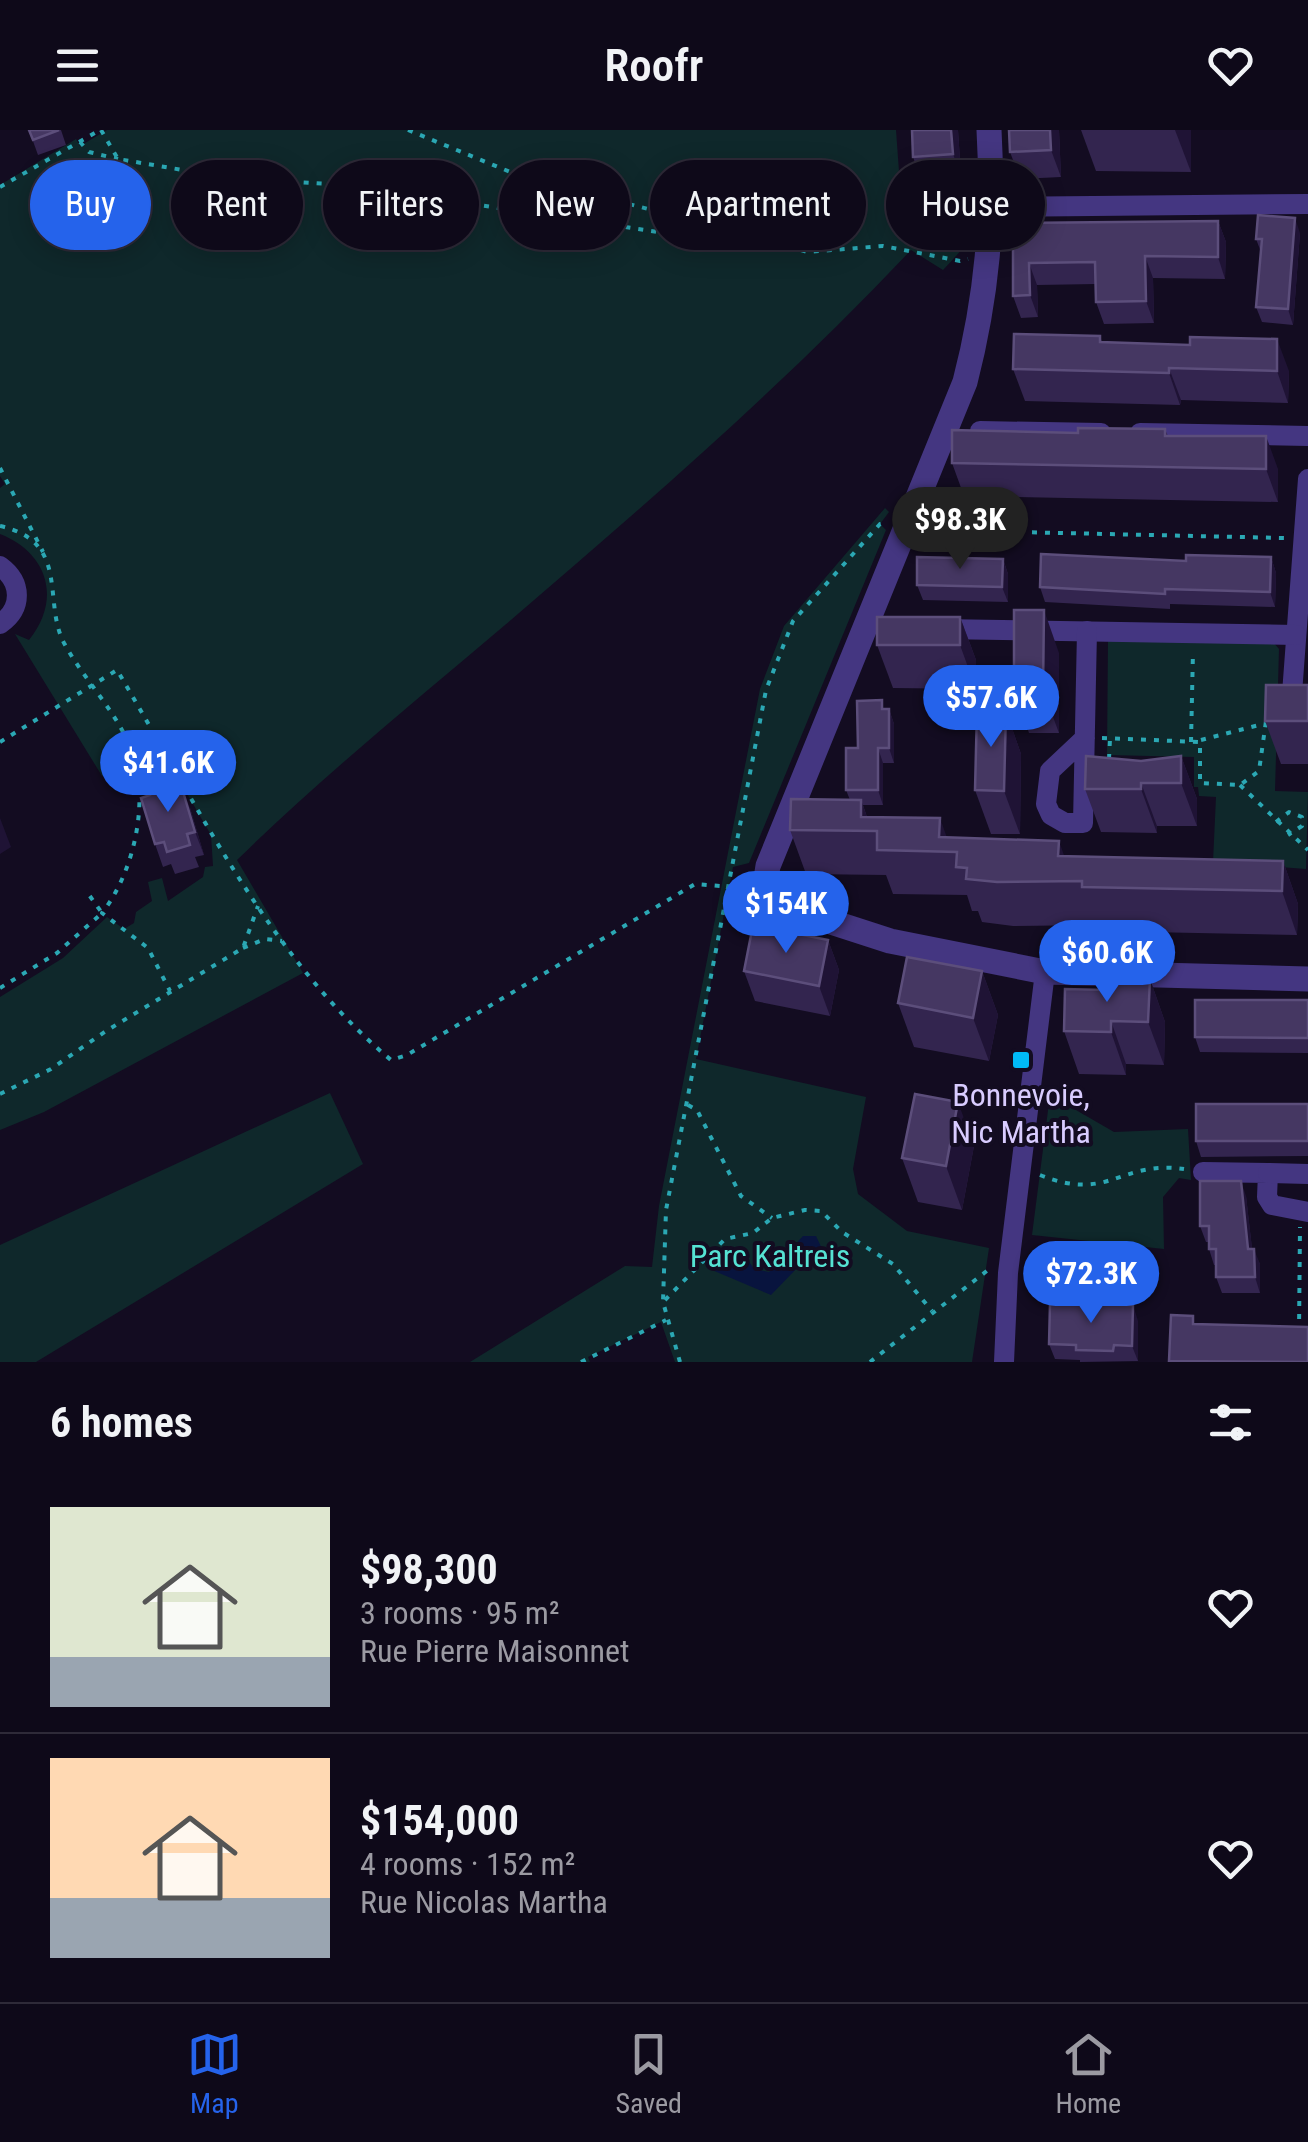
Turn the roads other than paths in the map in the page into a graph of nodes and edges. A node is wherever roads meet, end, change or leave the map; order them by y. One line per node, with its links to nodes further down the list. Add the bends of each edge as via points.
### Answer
1 (989, 130): 2 (street)
2 (991, 160)
3 (1308, 204): 4 (street)
4 (1045, 207)
5 (990, 250): 6 (street, via 982,315)
6 (948, 430): 7 (street); 11 (street, via 909,524)
7 (1308, 436)
8 (1308, 483): 13 (street)
9 (0, 566): 10 (street, via 18,593 12,614)
10 (0, 624)
11 (891, 627): 12 (street); 17 (street, via 768,866 764,891 785,907 890,940)
12 (1087, 630): 13 (street); 16 (street)
13 (1296, 635): 14 (street)
14 (1301, 660): 15 (street)
15 (1299, 707)
16 (1085, 738)
17 (1045, 972): 18 (street); 23 (street, via 1008,1273)
18 (1308, 979)
19 (1204, 1172): 20 (street)
20 (1268, 1172): 21 (street); 22 (street, via 1272,1205)
21 (1308, 1174)
22 (1304, 1212)
23 (1004, 1362)

